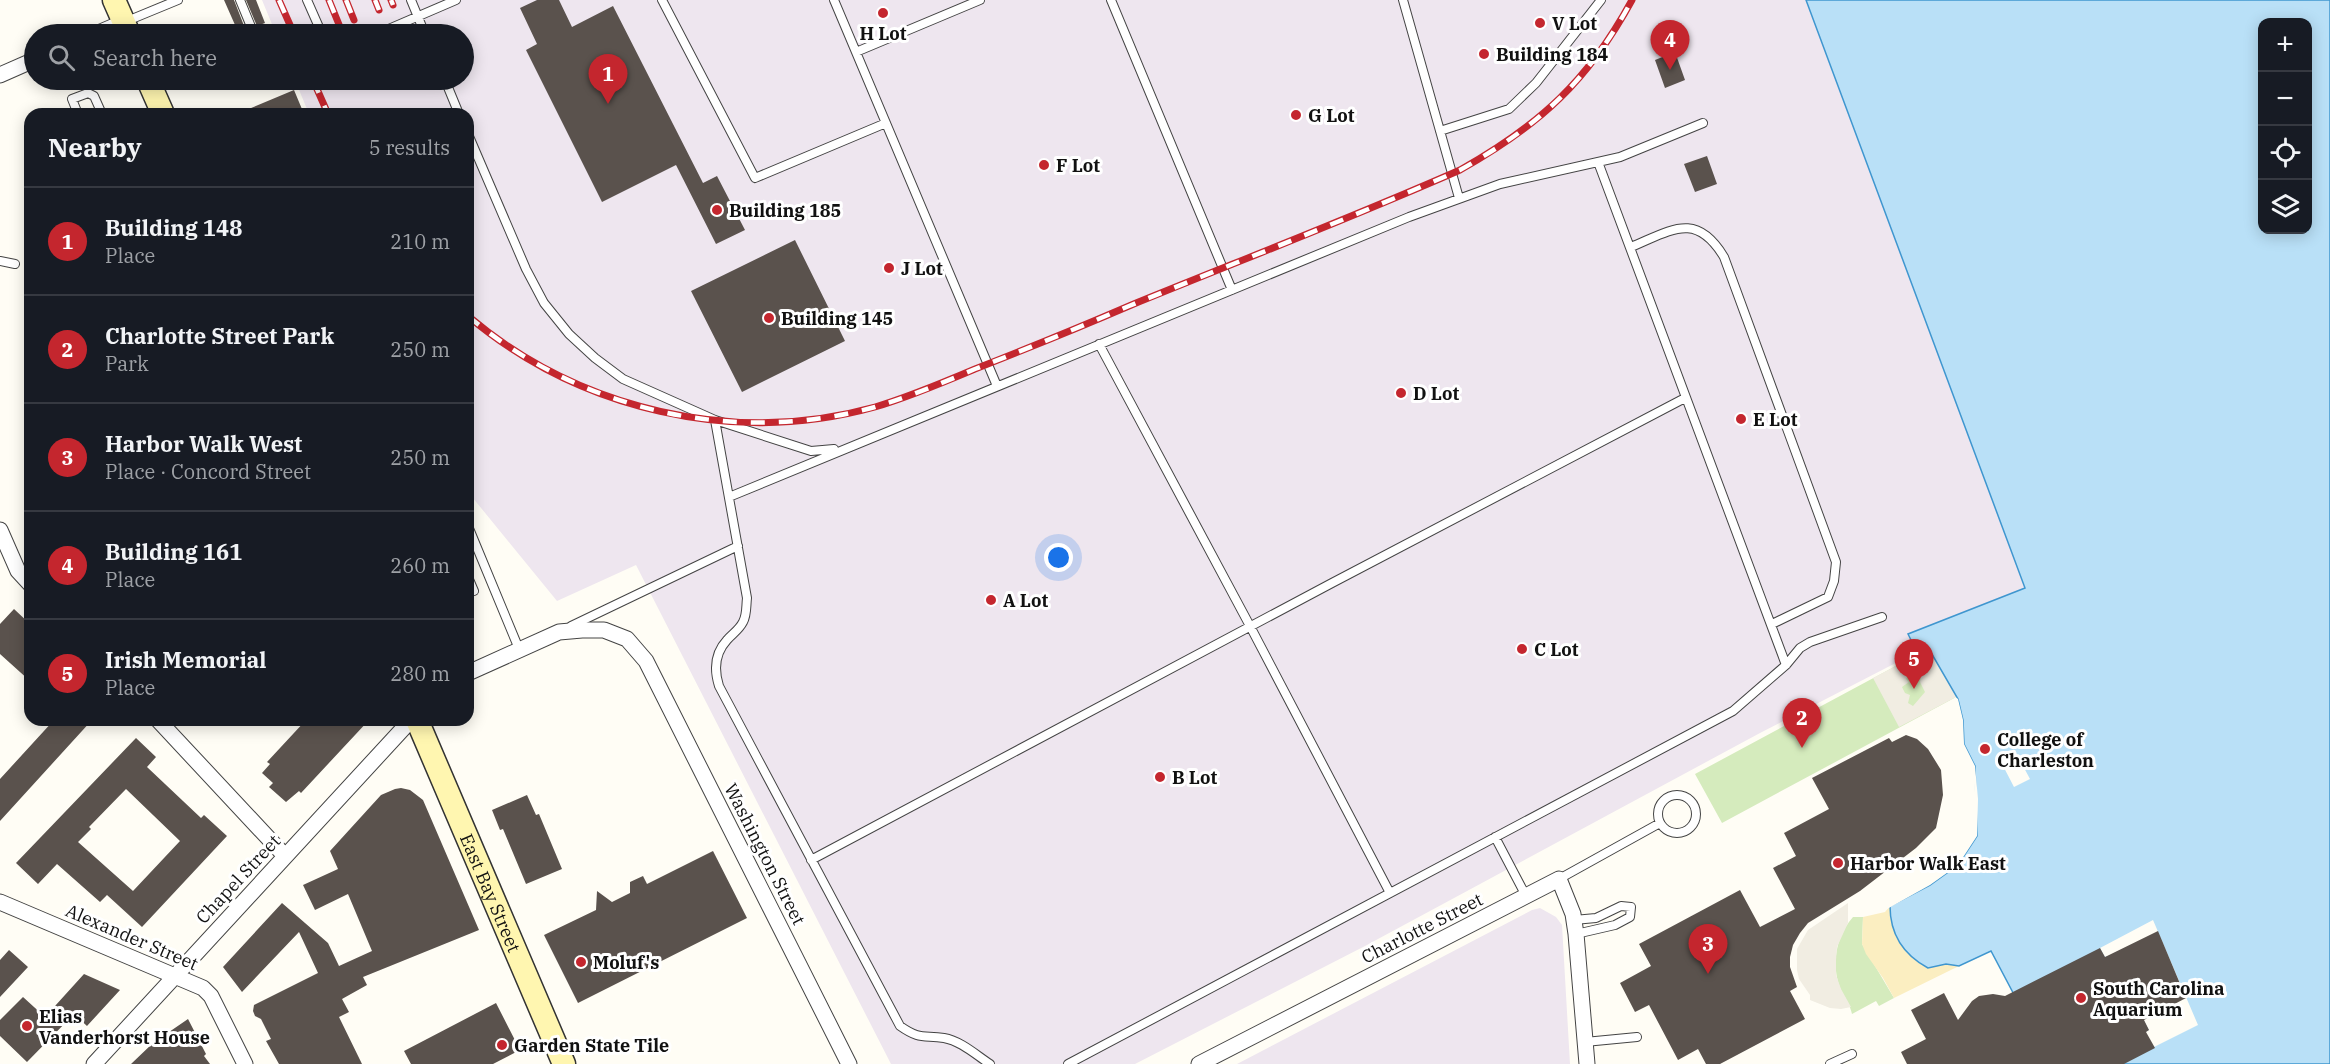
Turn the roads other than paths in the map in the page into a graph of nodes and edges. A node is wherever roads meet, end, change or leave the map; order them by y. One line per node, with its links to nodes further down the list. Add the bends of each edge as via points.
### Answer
1 (114, 0): 14 (main road)
2 (178, 0): 15 (lane)
3 (240, 0): 16 (lane)
4 (307, 0): 17 (lane)
5 (411, 0): 13 (lane)
6 (456, 0): 13 (lane)
7 (662, 0): 29 (lane, via 754,178)
8 (834, 0): 20 (lane)
9 (980, 0): 20 (lane)
10 (1111, 0): 38 (lane)
11 (1403, 0): 31 (lane)
12 (1601, 0): 31 (lane, via 1536,83 1509,109)
13 (418, 16): 18 (lane); 19 (lane)
14 (125, 24)
15 (134, 24)
16 (250, 24)
17 (318, 24)
18 (399, 24)
19 (421, 24)
20 (856, 52): 29 (lane)
21 (24, 64): 22 (street)
22 (0, 75)
23 (152, 90): 27 (main road)
24 (449, 90): 28 (lane)
25 (76, 108): 26 (lane, via 72,99 88,93)
26 (99, 108)
27 (160, 108)
28 (457, 108)
29 (886, 123): 40 (lane)
30 (1702, 123): 33 (lane, via 1620,157)
31 (1440, 131): 34 (lane)
32 (474, 148): 42 (lane, via 526,269 544,303 569,334 623,379)
33 (1598, 162): 34 (lane, via 1500,184); 35 (lane)
34 (1459, 198): 38 (lane)
35 (1631, 247): 41 (lane); 50 (lane, via 1685,228 1702,232 1713,240 1724,257 1836,562 1828,597)
36 (0, 261): 37 (lane)
37 (15, 264)
38 (1232, 290): 39 (lane)
39 (1098, 344): 40 (lane); 51 (lane)
40 (997, 386): 43 (lane)
41 (1685, 398): 50 (lane); 51 (lane)
42 (715, 420): 43 (lane, via 811,451); 44 (lane)
43 (850, 446): 44 (lane)
44 (729, 497): 47 (lane)
45 (0, 530): 48 (street)
46 (474, 540): 53 (lane)
47 (738, 546): 52 (lane); 62 (lane, via 746,615 718,654 718,686)
48 (24, 578)
49 (1882, 617): 54 (lane, via 1810,642)
50 (1772, 624): 54 (lane)
51 (1250, 626): 62 (lane); 64 (lane)
52 (559, 632): 53 (street); 75 (street, Washington Street, via 604,630 627,639 646,661)
53 (519, 649): 55 (street)
54 (1786, 665): 60 (lane, via 1733,711)
55 (474, 671)
56 (164, 726): 61 (street)
57 (405, 726): 61 (street, Chapel Street)
58 (420, 726): 74 (main road, East Bay Street)
59 (1660, 823): 59 (lane, via 1671,832 1686,831 1695,820 1694,806 1683,796 1668,798 1659,809); 63 (lane, Charlotte Street)
60 (1495, 837): 64 (lane); 65 (lane)
61 (285, 856): 68 (street, Chapel Street)
62 (811, 860): 76 (lane, via 900,1026 914,1036 957,1042)
63 (1559, 879): 65 (street, Charlotte Street); 67 (street)
64 (1390, 893): 77 (lane)
65 (1526, 896): 78 (street, Charlotte Street)
66 (0, 902): 68 (street, Alexander Street)
67 (1575, 927): 67 (lane, via 1615,925 1630,917 1631,907 1621,906); 70 (street)
68 (174, 977): 72 (street, Chapel Street); 73 (street, Alexander Street, via 203,988 211,996)
69 (1637, 1037): 70 (lane)
70 (1585, 1042): 79 (street)
71 (1852, 1054): 80 (lane)
72 (94, 1064)
73 (244, 1064)
74 (564, 1064)
75 (849, 1064)
76 (990, 1064)
77 (1068, 1064)
78 (1199, 1064)
79 (1587, 1064)
80 (1830, 1064)

